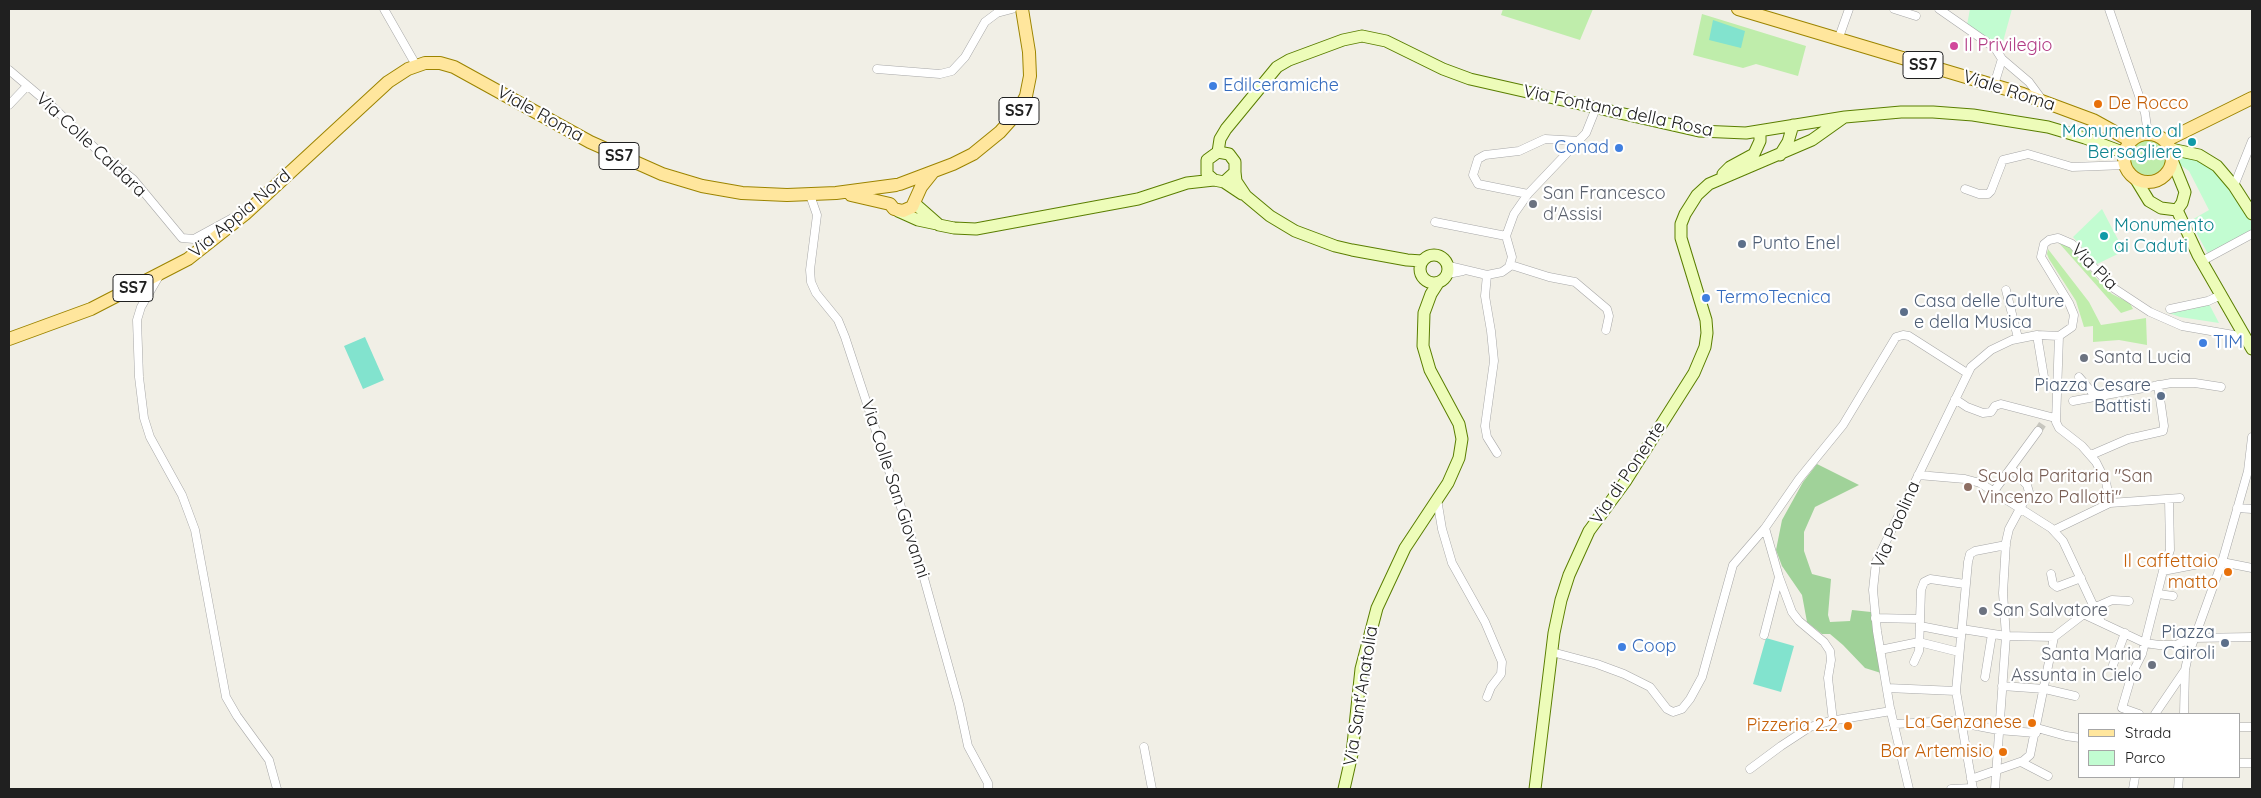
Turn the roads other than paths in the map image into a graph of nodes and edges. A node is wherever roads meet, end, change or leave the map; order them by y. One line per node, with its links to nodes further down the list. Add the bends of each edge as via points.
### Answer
1 (384, 9): 12 (street)
2 (1012, 9): 13 (street, via 997,13 983,24 965,57 952,71 940,74)
3 (1022, 9): 34 (main road, Viale Roma / SS7, via 1030,76 1024,102 1010,122 987,144 953,164)
4 (1738, 9): 10 (main road, Viale Roma / SS7)
5 (1849, 9): 10 (street)
6 (1894, 9): 9 (street)
7 (1939, 9): 11 (street, via 1995,48)
8 (2109, 9): 25 (street, via 2145,113)
9 (1916, 16)
10 (1838, 40): 15 (main road, Viale Roma / SS7)
11 (2002, 59): 15 (street); 18 (street, via 2029,82)
12 (418, 65): 45 (main road, Viale Roma / SS7, via 436,62 454,67 575,135 669,177 736,192); 50 (main road, Via Appia Nord / SS7, via 384,86)
13 (877, 69)
14 (9, 70): 16 (street, Via Colle Caldara)
15 (1994, 85): 18 (main road, Viale Roma / SS7)
16 (27, 86): 19 (street); 50 (street, Via Colle Caldara, via 132,179 182,238 194,239 229,218)
17 (2252, 98): 28 (main road)
18 (2043, 101): 30 (main road, Viale Roma / SS7, via 2106,127)
19 (9, 105)
20 (1596, 108): 22 (main road, Via Fontana della Rosa, via 1470,79 1386,42 1362,36 1343,40 1280,65); 24 (main road, Via Fontana della Rosa, via 1699,131 1728,134); 26 (street)
21 (1845, 117): 23 (main road, Via Fontana della Rosa); 30 (main road, Via Fontana della Rosa, via 1908,111 1973,115 2048,127); 32 (main road, Via di Ponente, via 1821,135)
22 (1234, 120): 29 (main road, Via Fontana della Rosa, via 1220,139); 31 (main road, Via Fontana della Rosa, via 1228,140)
23 (1793, 125): 24 (main road, Via Fontana della Rosa); 32 (main road)
24 (1760, 131): 37 (main road, Via di Ponente, via 1760,141 1754,154 1728,169)
25 (2148, 134): 28 (main road, via 2158,136); 30 (main road, via 2139,136)
26 (1580, 140): 44 (street); 44 (street, via 1542,140 1518,151 1485,155 1477,162 1473,175 1478,184)
27 (2252, 141): 41 (street)
28 (2169, 150): 36 (main road, via 2168,170 2156,180); 41 (main road, via 2192,153 2208,160); 49 (main road, via 2185,192)
29 (1218, 152): 31 (main road); 33 (main road)
30 (2127, 152): 36 (main road); 42 (street, via 2072,167 2028,154 2003,160 1988,194)
31 (1229, 154): 35 (main road, via 1235,162)
32 (1780, 155): 37 (main road, Via di Ponente)
33 (1207, 160): 38 (main road, via 1207,174); 39 (main road)
34 (935, 170): 40 (main road, Viale Roma); 47 (main road, via 921,187)
35 (1235, 172): 38 (main road); 46 (main road)
36 (2135, 178): 49 (main road, via 2152,203)
37 (1719, 179): 132 (main road, Via di Ponente, via 1697,195 1681,224 1685,255 1706,324 1702,358 1625,482 1585,539 1561,600)
38 (1219, 181): 39 (main road); 46 (main road)
39 (1187, 183): 53 (main road, via 1138,199 995,226 970,229)
40 (898, 185): 43 (main road, Viale Roma); 47 (main road, via 911,188); 48 (main road, via 889,192)
41 (2234, 186): 51 (main road)
42 (1965, 190)
43 (836, 193): 45 (main road, Viale Roma / SS7); 48 (main road, Viale Roma / SS7)
44 (1528, 194): 55 (street, via 1514,214)
45 (810, 195): 162 (street, Via Colle San Giovanni, via 817,215 811,282 844,334 922,571 968,746 988,783)
46 (1246, 196): 58 (main road, via 1270,216 1312,239 1407,260)
47 (915, 201): 48 (main road, via 908,210); 53 (main road)
48 (894, 208): 53 (main road, via 917,220)
49 (2177, 210): 56 (main road)
50 (245, 214): 60 (main road, Via Appia Nord / SS7, via 204,249)
51 (2252, 214)
52 (1435, 222): 55 (street)
53 (939, 225)
54 (2252, 234): 56 (street)
55 (1506, 236): 57 (street)
56 (2202, 261): 64 (main road)
57 (1511, 265): 61 (street, via 1502,272); 67 (street, via 1575,282 1607,309)
58 (1422, 270): 59 (main road, via 1435,254 1444,258); 62 (main road, via 1429,282); 66 (main road)
59 (1448, 270): 61 (street); 62 (main road, Via Sant'Anatolia)
60 (160, 274): 72 (main road, Via Appia Nord / SS7, via 91,309); 161 (street, via 137,320 144,418 152,441 182,495 197,536 226,696 270,760)
61 (1487, 275): 85 (street, via 1485,296 1494,361 1485,426 1487,437)
62 (1438, 283): 66 (main road, Via Sant'Anatolia)
63 (2006, 290): 71 (street)
64 (2221, 294): 65 (street, via 2208,301); 70 (main road)
65 (2170, 309)
66 (1424, 313): 93 (main road, Via Sant'Anatolia, via 1422,342 1426,361 1459,424 1462,439 1458,463)
67 (1606, 330)
68 (2037, 335): 69 (street, Via Paolina); 71 (street, Via Paolina); 75 (street)
69 (2059, 336): 70 (street, Via Pia, via 2072,327 2074,315 2042,260 2044,244 2054,238 2072,244 2108,284 2155,315 2182,326); 82 (street, via 2058,377)
70 (2245, 337): 73 (main road)
71 (2018, 338): 74 (street, Via Paolina, via 1988,352)
72 (9, 339)
73 (2252, 349)
74 (1967, 373): 80 (street, Via Paolina); 98 (street, via 1909,336 1900,335 1894,339 1843,426 1799,479)
75 (2044, 377)
76 (2079, 377): 79 (street)
77 (2158, 385): 78 (street, via 2192,383); 79 (street); 86 (street, via 2164,426 2162,432 2128,439)
78 (2221, 387)
79 (2096, 397): 81 (street)
80 (1955, 399): 82 (street, via 1984,413 2001,404); 89 (street, Via Paolina)
81 (2074, 401)
82 (2048, 419): 86 (street)
83 (2038, 431): 87 (street)
84 (2252, 437): 88 (street)
85 (1497, 453)
86 (2091, 455): 94 (street, via 2105,478)
87 (2011, 468): 90 (street); 95 (street, via 2029,490)
88 (2250, 473): 96 (street)
89 (1918, 474): 90 (street, via 1967,480); 118 (street, Via Paolina, via 1876,562 1873,585)
90 (1994, 491): 95 (street)
91 (2180, 498): 92 (street)
92 (2168, 499): 94 (street); 106 (street, via 2169,556)
93 (1438, 500): 143 (street, via 1443,534 1452,562 1485,622 1502,662 1501,674); 164 (main road, Via Sant'Anatolia, via 1400,556 1374,615 1361,669 1352,754)
94 (2110, 503): 99 (street)
95 (2021, 508): 99 (street); 101 (street, via 2008,532)
96 (2238, 508): 97 (street); 103 (street)
97 (2252, 509)
98 (1765, 528): 100 (street); 102 (street)
99 (2054, 530): 109 (street)
100 (1759, 535): 102 (street); 132 (street, via 1733,565 1702,677 1690,700 1679,710 1667,709 1650,687 1624,674)
101 (2006, 545): 110 (street, via 1972,553); 125 (street, via 2003,587)
102 (1769, 546): 108 (street)
103 (2222, 562): 105 (street); 116 (street)
104 (2199, 564): 106 (street)
105 (2252, 568)
106 (2163, 571): 111 (street)
107 (2051, 574): 109 (street, via 2057,587)
108 (1779, 577): 123 (street); 148 (street, via 1794,615 1820,637 1830,651 1828,678)
109 (2081, 578): 115 (street)
110 (1965, 584): 119 (street, via 1930,579 1924,582); 121 (street)
111 (2158, 594): 112 (street); 130 (street)
112 (2174, 596)
113 (2129, 600): 115 (street, via 2115,600)
114 (2197, 604): 116 (street)
115 (2096, 607): 117 (street); 120 (street)
116 (2205, 607): 128 (street)
117 (2083, 614): 120 (street); 126 (street)
118 (1875, 618): 119 (street); 131 (street, Via Paolina)
119 (1920, 622): 121 (street); 129 (street)
120 (2102, 622): 122 (street)
121 (1962, 631): 124 (street); 133 (street)
122 (2125, 633): 130 (street); 135 (street)
123 (1764, 634)
124 (1992, 634): 125 (street); 137 (street)
125 (2006, 636): 126 (street); 138 (street)
126 (2054, 637): 140 (street)
127 (2252, 637): 128 (street)
128 (2193, 638): 130 (street, via 2174,646); 136 (street)
129 (1919, 642): 131 (street); 133 (street); 134 (street)
130 (2145, 643): 145 (street, via 2122,708)
131 (1880, 650): 139 (street, Via Paolina)
132 (1552, 652): 165 (main road, Via di Ponente)
133 (1959, 652): 141 (street)
134 (1914, 662)
135 (2113, 665)
136 (2185, 670): 146 (street); 147 (street)
137 (1985, 677)
138 (2002, 686): 140 (street); 151 (street)
139 (1887, 688): 141 (street); 144 (street, Via Paolina)
140 (2045, 689): 142 (street); 152 (street)
141 (1956, 691): 149 (street)
142 (2075, 696)
143 (1488, 697)
144 (1891, 711): 148 (street); 150 (street, Via Paolina)
145 (2136, 713)
146 (2156, 713)
147 (2184, 713)
148 (1833, 721): 156 (street, via 1816,725 1796,736)
149 (1963, 723): 150 (street); 151 (street); 159 (street)
150 (1895, 724): 166 (street, Via Paolina)
151 (1998, 730): 152 (street); 157 (street)
152 (2037, 730): 153 (street); 155 (street, via 2030,755)
153 (2078, 738)
154 (1144, 747): 163 (street)
155 (2021, 762): 157 (street); 158 (street)
156 (1750, 769)
157 (1995, 771): 159 (street); 168 (street)
158 (2048, 776)
159 (1971, 779): 160 (street)
160 (1973, 788): 167 (street)
161 (277, 789)
162 (988, 789)
163 (1152, 789)
164 (1344, 789)
165 (1535, 789)
166 (1909, 789)
167 (1951, 789)
168 (1995, 789)

